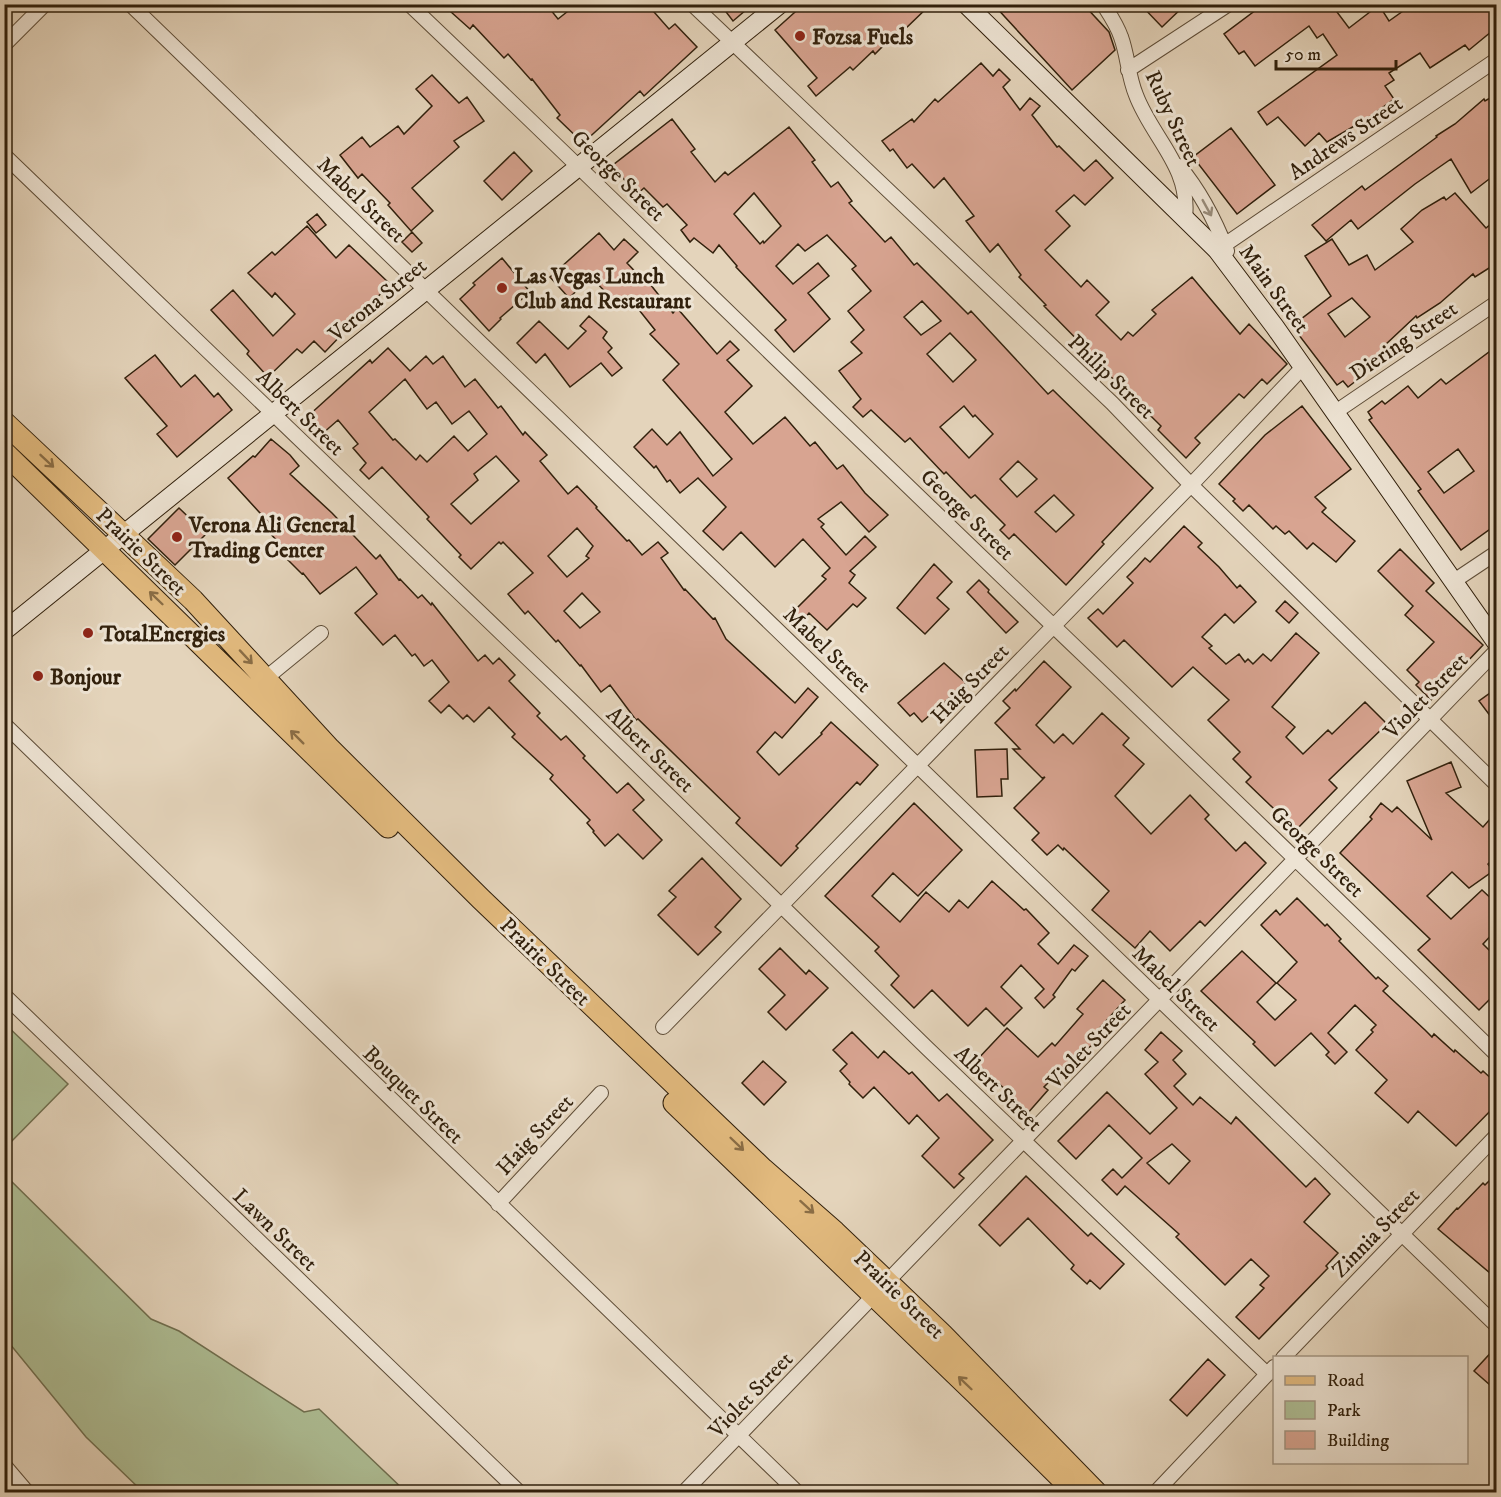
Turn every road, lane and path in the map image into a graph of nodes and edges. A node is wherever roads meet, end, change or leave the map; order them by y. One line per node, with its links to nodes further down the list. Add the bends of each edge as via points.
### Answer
1 (45, 4): 10 (street)
2 (130, 4): 18 (street, Mabel Street)
3 (409, 4): 15 (street, George Street)
4 (692, 4): 9 (street, Philip Street)
5 (780, 4): 9 (main road, Verona Street)
6 (966, 4): 16 (main road, Main Street)
7 (1103, 4): 12 (street, Ruby Street, via 1122,39)
8 (1229, 4): 12 (street)
9 (732, 44): 15 (main road, Verona Street); 25 (street, Philip Street, via 1112,403)
10 (4, 45)
11 (1497, 60): 17 (street, Andrews Street)
12 (1128, 70): 14 (street, Ruby Street, via 1140,108)
13 (4, 155): 22 (street, Albert Street)
14 (1174, 160): 16 (street, Ruby Street, via 1184,195); 17 (street, one-way to 17, via 1216,225)
15 (580, 166): 18 (main road, Verona Street); 30 (street, George Street)
16 (1185, 218): 17 (main road, Main Street)
17 (1221, 247): 20 (main road, Main Street)
18 (426, 291): 22 (main road, Verona Street); 38 (street, Mabel Street)
19 (1497, 303): 21 (street, Diering Street)
20 (1303, 367): 21 (main road, Main Street); 25 (street, Haig Street)
21 (1334, 413): 29 (main road, Main Street)
22 (274, 414): 26 (main road, Verona Street); 41 (street, Albert Street)
23 (4, 422): 26 (main road, Prairie Street, one-way to 26)
24 (4, 452): 27 (main road, Prairie Street)
25 (1191, 485): 30 (street, Haig Street); 36 (street, Philip Street)
26 (125, 534): 27 (main road, Verona Street); 35 (main road, Prairie Street, one-way to 35)
27 (107, 549): 31 (main road, Verona Street); 51 (main road, Prairie Street, one-way to 27, via 463,900)
28 (1497, 553): 29 (street)
29 (1454, 581): 33 (main road, Main Street)
30 (1054, 626): 38 (street, Haig Street); 40 (street, George Street)
31 (4, 631)
32 (321, 633): 35 (street)
33 (1497, 642)
34 (1497, 651): 36 (street, Violet Street)
35 (266, 678): 51 (main road, Prairie Street, one-way to 51, via 481,899 763,1168)
36 (1431, 721): 39 (street, Philip Street); 40 (street, Violet Street)
37 (4, 724): 49 (street, Bouquet Street)
38 (919, 765): 41 (street, Haig Street); 43 (street, Mabel Street)
39 (1497, 784)
40 (1296, 859): 43 (street, Violet Street); 45 (street, George Street)
41 (782, 906): 44 (street, Haig Street); 48 (street, Albert Street)
42 (4, 995): 58 (street, Lawn Street)
43 (1160, 1000): 48 (street, Violet Street); 50 (street, Mabel Street)
44 (663, 1027)
45 (1497, 1054)
46 (601, 1094): 49 (street, Haig Street)
47 (1497, 1136): 50 (street, Zinnia Street)
48 (1024, 1141): 51 (street, Violet Street); 54 (street, Albert Street)
49 (498, 1204): 55 (street, Bouquet Street)
50 (1402, 1234): 52 (street, Mabel Street); 53 (street, Zinnia Street)
51 (881, 1289): 55 (street, Violet Street); 61 (main road, Prairie Street, one-way to 51); 62 (main road, Prairie Street, via 942,1334)
52 (1497, 1325)
53 (1285, 1356)
54 (1271, 1370): 63 (street)
55 (738, 1436): 59 (street, Violet Street); 60 (street, Bouquet Street)
56 (4, 1465): 57 (street)
57 (27, 1492)
58 (519, 1492)
59 (684, 1492)
60 (797, 1492)
61 (1076, 1492)
62 (1096, 1492)
63 (1156, 1492)

